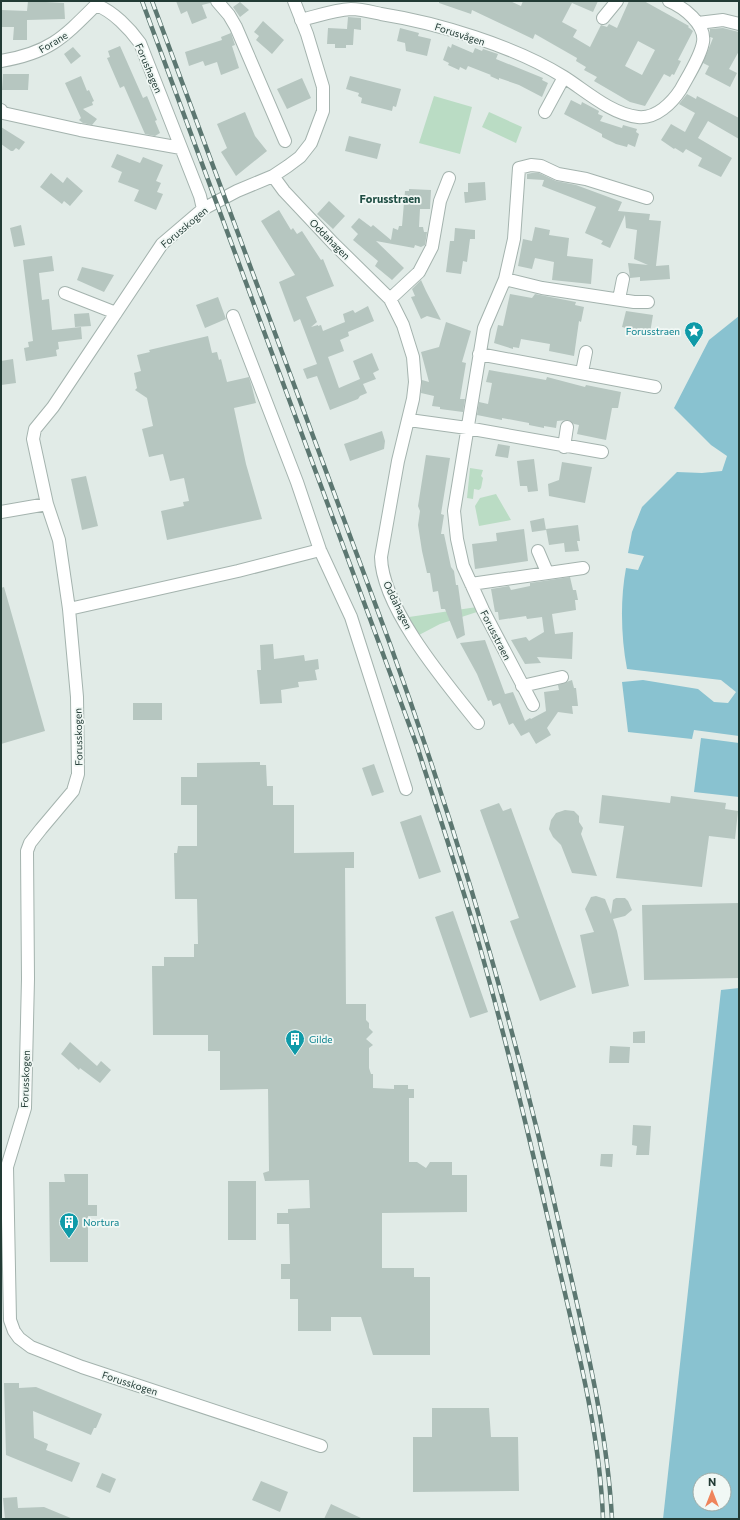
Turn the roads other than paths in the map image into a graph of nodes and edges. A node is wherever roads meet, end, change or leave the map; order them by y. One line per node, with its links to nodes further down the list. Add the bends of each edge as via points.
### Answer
1 (217, 1): 15 (street, via 236,27)
2 (294, 1): 8 (street, Forusskogen)
3 (617, 1): 7 (street)
4 (669, 1): 9 (street, Forusvågen, via 681,6)
5 (95, 3): 11 (street, Forane, via 69,34 53,44 33,54); 16 (street, Forushagen, via 109,12 140,43)
6 (352, 5): 8 (street, Forusvågen); 12 (street, Forusvågen, via 449,30 526,58)
7 (603, 18)
8 (301, 20): 17 (street, Forusskogen, via 321,77 323,111 307,149)
9 (698, 23): 10 (street, via 723,20); 12 (street, Forusvågen, via 704,41 690,74 676,97 657,113 647,117 636,117 616,110)
10 (739, 24)
11 (1, 61)
12 (564, 77): 14 (street)
13 (1, 110): 16 (street, via 3,113 80,130)
14 (545, 112)
15 (285, 141)
16 (181, 148): 20 (street, Forushagen)
17 (273, 176): 20 (street, Forusskogen); 24 (street, Oddahagen, via 284,191)
18 (449, 178): 24 (street, via 440,201 432,246 419,272)
19 (647, 198): 21 (street, Forusstraen, via 586,179 558,174 541,166 519,168 516,226)
20 (203, 209): 27 (street, Forusskogen, via 162,244)
21 (505, 279): 25 (street, via 542,288); 30 (street, Forusstraen, via 487,318)
22 (623, 279): 25 (street)
23 (65, 293): 27 (street)
24 (390, 299): 33 (street, Oddahagen, via 403,325 413,357 415,382)
25 (619, 299): 26 (street)
26 (648, 302)
27 (116, 313): 38 (street, Forusskogen, via 53,407 35,429 33,439)
28 (232, 316): 40 (street, via 297,482)
29 (586, 352): 31 (street)
30 (479, 354): 31 (street); 35 (street, Forusstraen)
31 (582, 372): 32 (street)
32 (655, 387)
33 (409, 420): 35 (street); 49 (street, Oddahagen, via 395,476 382,569 387,585 414,639)
34 (567, 427): 36 (street)
35 (467, 428): 36 (street); 44 (street, Forusstraen, via 454,511 463,566)
36 (564, 447): 37 (street)
37 (602, 452)
38 (47, 504): 39 (street); 45 (street, Forusskogen, via 59,540)
39 (1, 512)
40 (320, 550): 45 (street); 50 (street, via 351,617)
41 (538, 551): 43 (street)
42 (582, 568): 43 (street)
43 (547, 572): 44 (street)
44 (471, 584): 47 (street, Forusstraen)
45 (70, 608): 51 (street, Forusskogen, via 77,704 78,774 73,791 30,843 26,858 28,979 25,1108 8,1167 10,1320 19,1338 75,1364)
46 (562, 677): 47 (street)
47 (522, 686): 48 (street, Forusstraen)
48 (533, 705)
49 (478, 723)
50 (406, 789)
51 (321, 1446)

